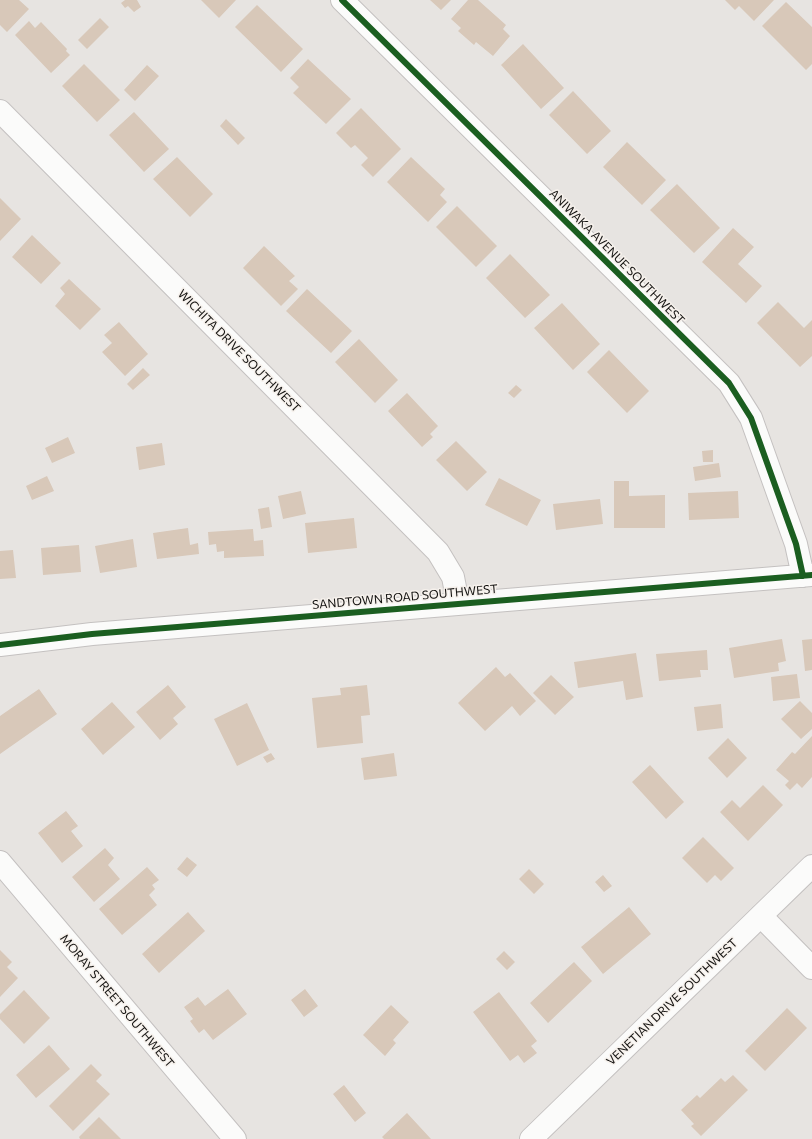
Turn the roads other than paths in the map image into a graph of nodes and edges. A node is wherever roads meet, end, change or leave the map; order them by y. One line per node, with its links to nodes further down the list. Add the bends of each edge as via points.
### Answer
1 (342, 0): 3 (street, ANIWAKA AVENUE SOUTHWEST, via 729,383 750,418)
2 (0, 111): 4 (street, WICHITA DRIVE SOUTHWEST, via 438,552 454,577)
3 (808, 575): 4 (street, SANDTOWN ROAD SOUTHWEST)
4 (458, 603): 5 (street, SANDTOWN ROAD SOUTHWEST, via 92,634)
5 (0, 645)
6 (0, 862): 10 (street, MORAY STREET SOUTHWEST)
7 (812, 866): 8 (street, VENETIAN DRIVE SOUTHWEST)
8 (760, 916): 9 (street); 11 (street, VENETIAN DRIVE SOUTHWEST)
9 (812, 968)
10 (235, 1139)
11 (531, 1139)

